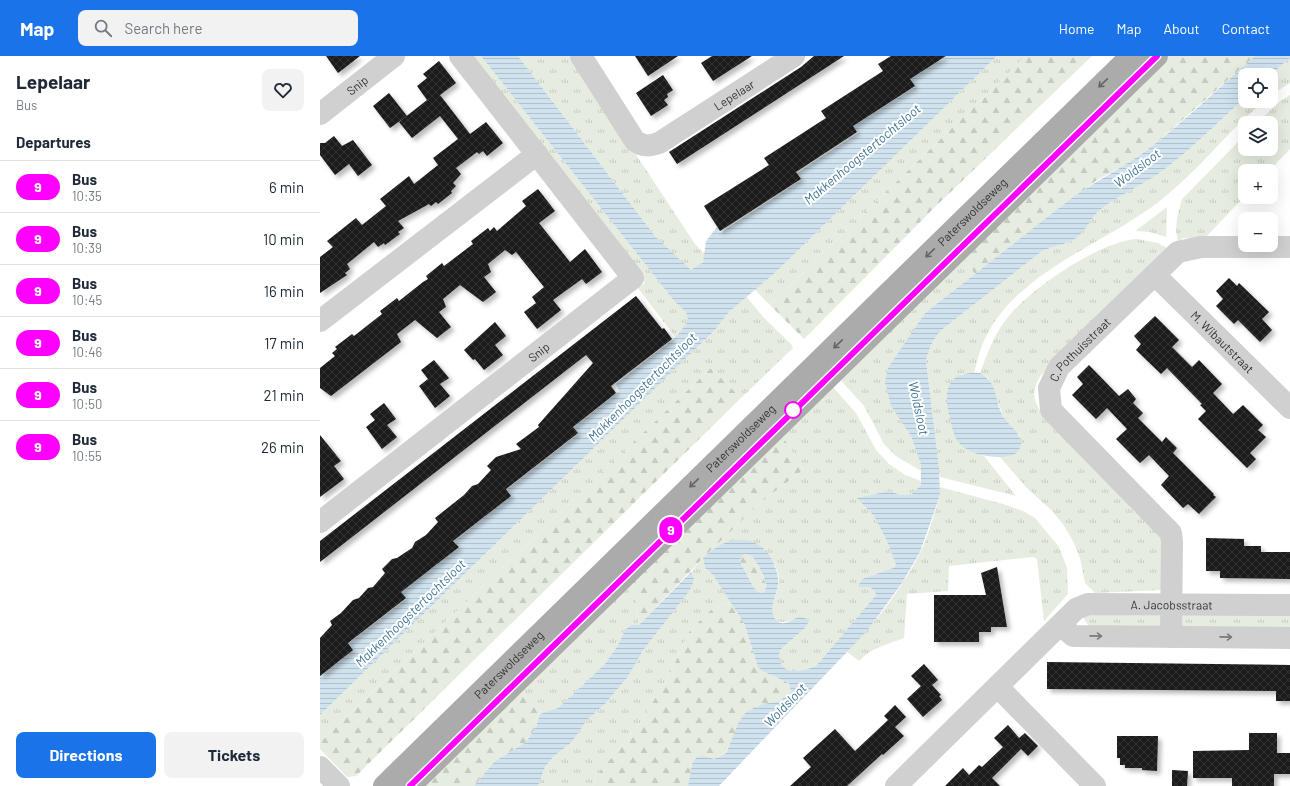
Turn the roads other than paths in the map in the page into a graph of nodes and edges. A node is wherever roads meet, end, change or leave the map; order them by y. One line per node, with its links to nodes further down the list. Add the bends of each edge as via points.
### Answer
1 (394, 56): 7 (street, Snip)
2 (460, 56): 8 (street, Snip)
3 (581, 56): 4 (street, Lepelaar, via 635,141 649,146 659,143)
4 (794, 56)
5 (1131, 56): 22 (main road, Paterswoldseweg, one-way to 22)
6 (1155, 57): 23 (main road, Paterswoldseweg)
7 (320, 114)
8 (537, 154): 11 (street); 13 (street, Snip, via 633,278)
9 (1290, 248): 10 (street, C. Pothuisstraat, via 1187,248 1174,255)
10 (1155, 275): 12 (street, M. Wibautstraat); 14 (street, C. Pothuisstraat, via 1059,367 1049,388 1051,410 1171,533)
11 (320, 321)
12 (1290, 408)
13 (320, 522)
14 (1170, 603): 15 (street, A. Jacobsstraat); 16 (street, A. Jacobsstraat, via 1088,604 1076,609); 17 (street, C. Pothuisstraat)
15 (1290, 605)
16 (1062, 625): 17 (street, one-way to 17, via 1073,636); 19 (street, A. Jacobsstraat)
17 (1171, 637): 18 (street, one-way to 18)
18 (1290, 638)
19 (998, 687): 24 (street, A. Jacobsstraat); 25 (street)
20 (320, 767): 21 (street)
21 (339, 786)
22 (384, 786)
23 (410, 786)
24 (896, 786)
25 (1095, 786)

